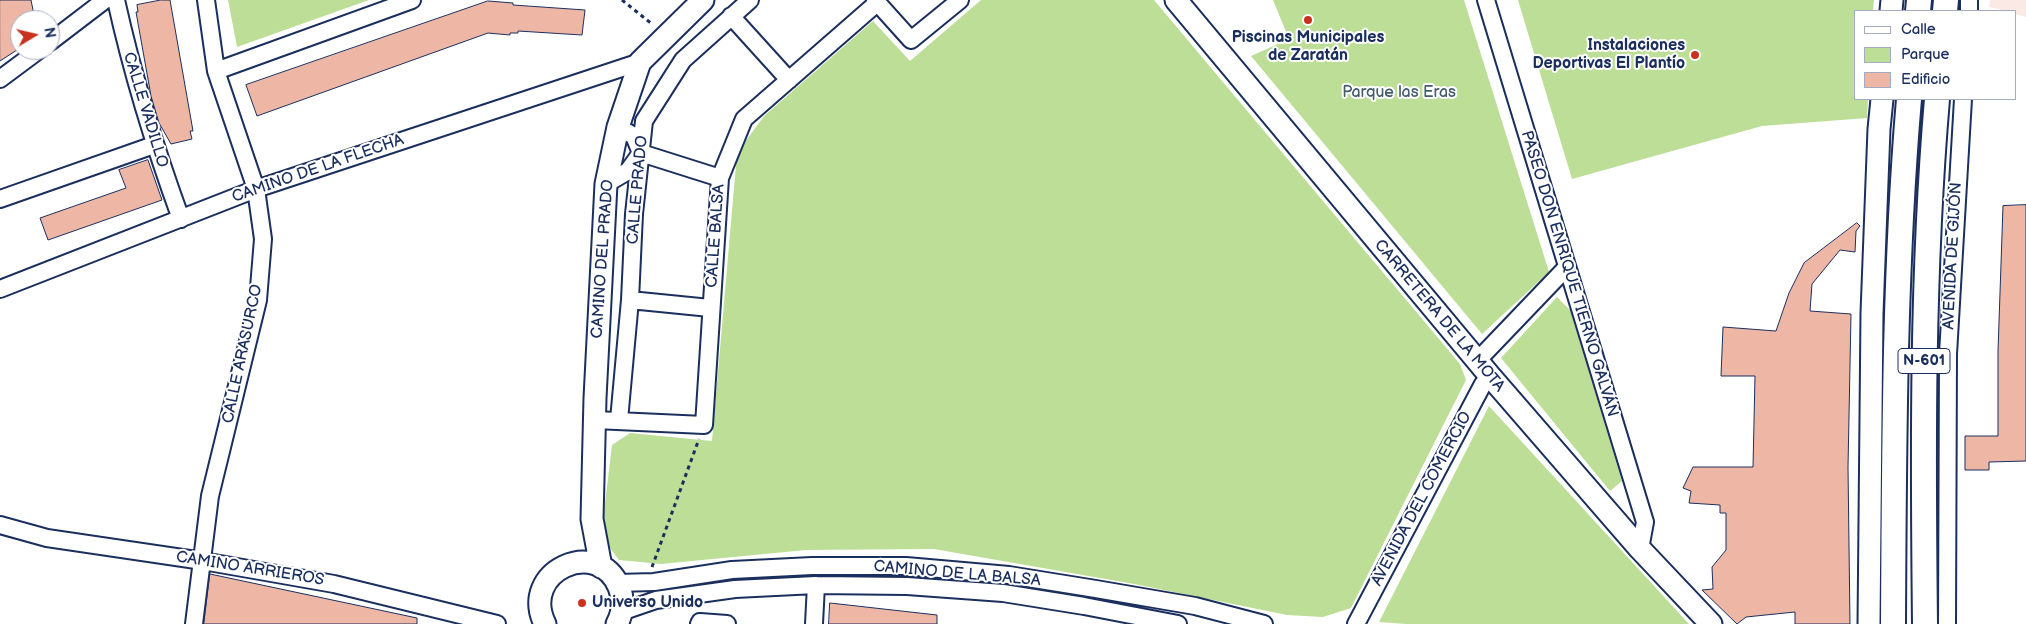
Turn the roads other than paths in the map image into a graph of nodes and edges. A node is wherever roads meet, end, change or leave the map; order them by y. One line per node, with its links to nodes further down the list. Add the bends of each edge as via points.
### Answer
1 (105, 0): 12 (street)
2 (116, 0): 23 (street, CALLE VADILLO)
3 (206, 0): 15 (street, CALLE ARASURCO)
4 (412, 0): 15 (street)
5 (703, 0): 14 (main road, CAMINO DEL PRADO)
6 (750, 0): 11 (street, CALLE PRADO)
7 (960, 0): 10 (street, via 910,40)
8 (1176, 0): 34 (main road, CARRETERA DE LA MOTA)
9 (1486, 0): 30 (street, PASEO DON ENRIQUE TIERNO GALVÁN)
10 (876, 1): 17 (street, CALLE BALSA)
11 (731, 16): 17 (street); 24 (street, CALLE PRADO, via 683,60 644,121)
12 (60, 34)
13 (26, 60): 16 (street)
14 (640, 62): 22 (main road, CAMINO DEL PRADO); 27 (street, CAMINO DE LA FLECHA)
15 (216, 71): 27 (street, CALLE ARASURCO)
16 (0, 79)
17 (789, 80): 25 (street, CALLE BALSA, via 744,119)
18 (1882, 100): 56 (main road, via 1872,313)
19 (1909, 100): 57 (highway, N-601, via 1901,190 1896,315)
20 (1937, 100): 58 (highway, N-601, via 1929,194 1924,353)
21 (1963, 100): 59 (street, AVENIDA DE GIJÓN, via 1948,354)
22 (618, 127): 24 (street, via 634,136); 26 (main road, CAMINO DEL PRADO)
23 (154, 145): 28 (street); 29 (street, CALLE VADILLO)
24 (641, 153): 25 (street); 26 (street, via 628,171); 32 (street, CALLE PRADO)
25 (720, 178): 33 (street, CALLE BALSA)
26 (606, 184): 35 (main road, CAMINO DEL PRADO)
27 (256, 189): 29 (street, CAMINO DE LA FLECHA); 40 (street, CALLE ARASURCO, via 263,239 258,300 210,496)
28 (0, 199)
29 (181, 219): 31 (street, CAMINO DE LA FLECHA)
30 (1567, 267): 34 (street, AVENIDA DEL COMERCIO); 39 (street, PASEO DON ENRIQUE TIERNO GALVÁN, via 1645,522)
31 (0, 289)
32 (630, 300): 33 (street); 36 (street, CALLE PRADO)
33 (710, 308): 36 (street, CALLE BALSA, via 704,425)
34 (1483, 368): 39 (main road, CARRETERA DE LA MOTA); 54 (street, AVENIDA DEL COMERCIO, via 1483,384)
35 (595, 420): 36 (street); 37 (main road, CAMINO DEL PRADO)
36 (619, 420)
37 (592, 519): 41 (main road, CAMINO DEL PRADO); 42 (main road, CAMINO DEL PRADO)
38 (0, 525): 40 (street, CAMINO ARRIEROS, via 47,538)
39 (1640, 549): 55 (main road, CARRETERA DE LA MOTA)
40 (203, 561): 47 (street, CALLE ARASURCO); 48 (street, CAMINO ARRIEROS, via 334,584)
41 (572, 563): 42 (main road); 46 (main road, via 551,574 544,584 540,595)
42 (601, 567): 43 (main road)
43 (617, 583): 45 (main road, via 621,592); 53 (street, CAMINO DE LA BALSA, via 654,582 732,570 906,566 1009,575 1096,588 1195,606)
44 (816, 585): 45 (street, CAMINO DE LA BALSA, via 735,589 656,600); 51 (street); 52 (street, CAMINO DE LA BALSA, via 907,586 1003,593)
45 (619, 618)
46 (540, 622)
47 (194, 624)
48 (497, 624)
49 (699, 624): 50 (street)
50 (727, 624)
51 (814, 624)
52 (1178, 624)
53 (1264, 624)
54 (1356, 624)
55 (1711, 624)
56 (1869, 624)
57 (1893, 624)
58 (1925, 624)
59 (1947, 624)

